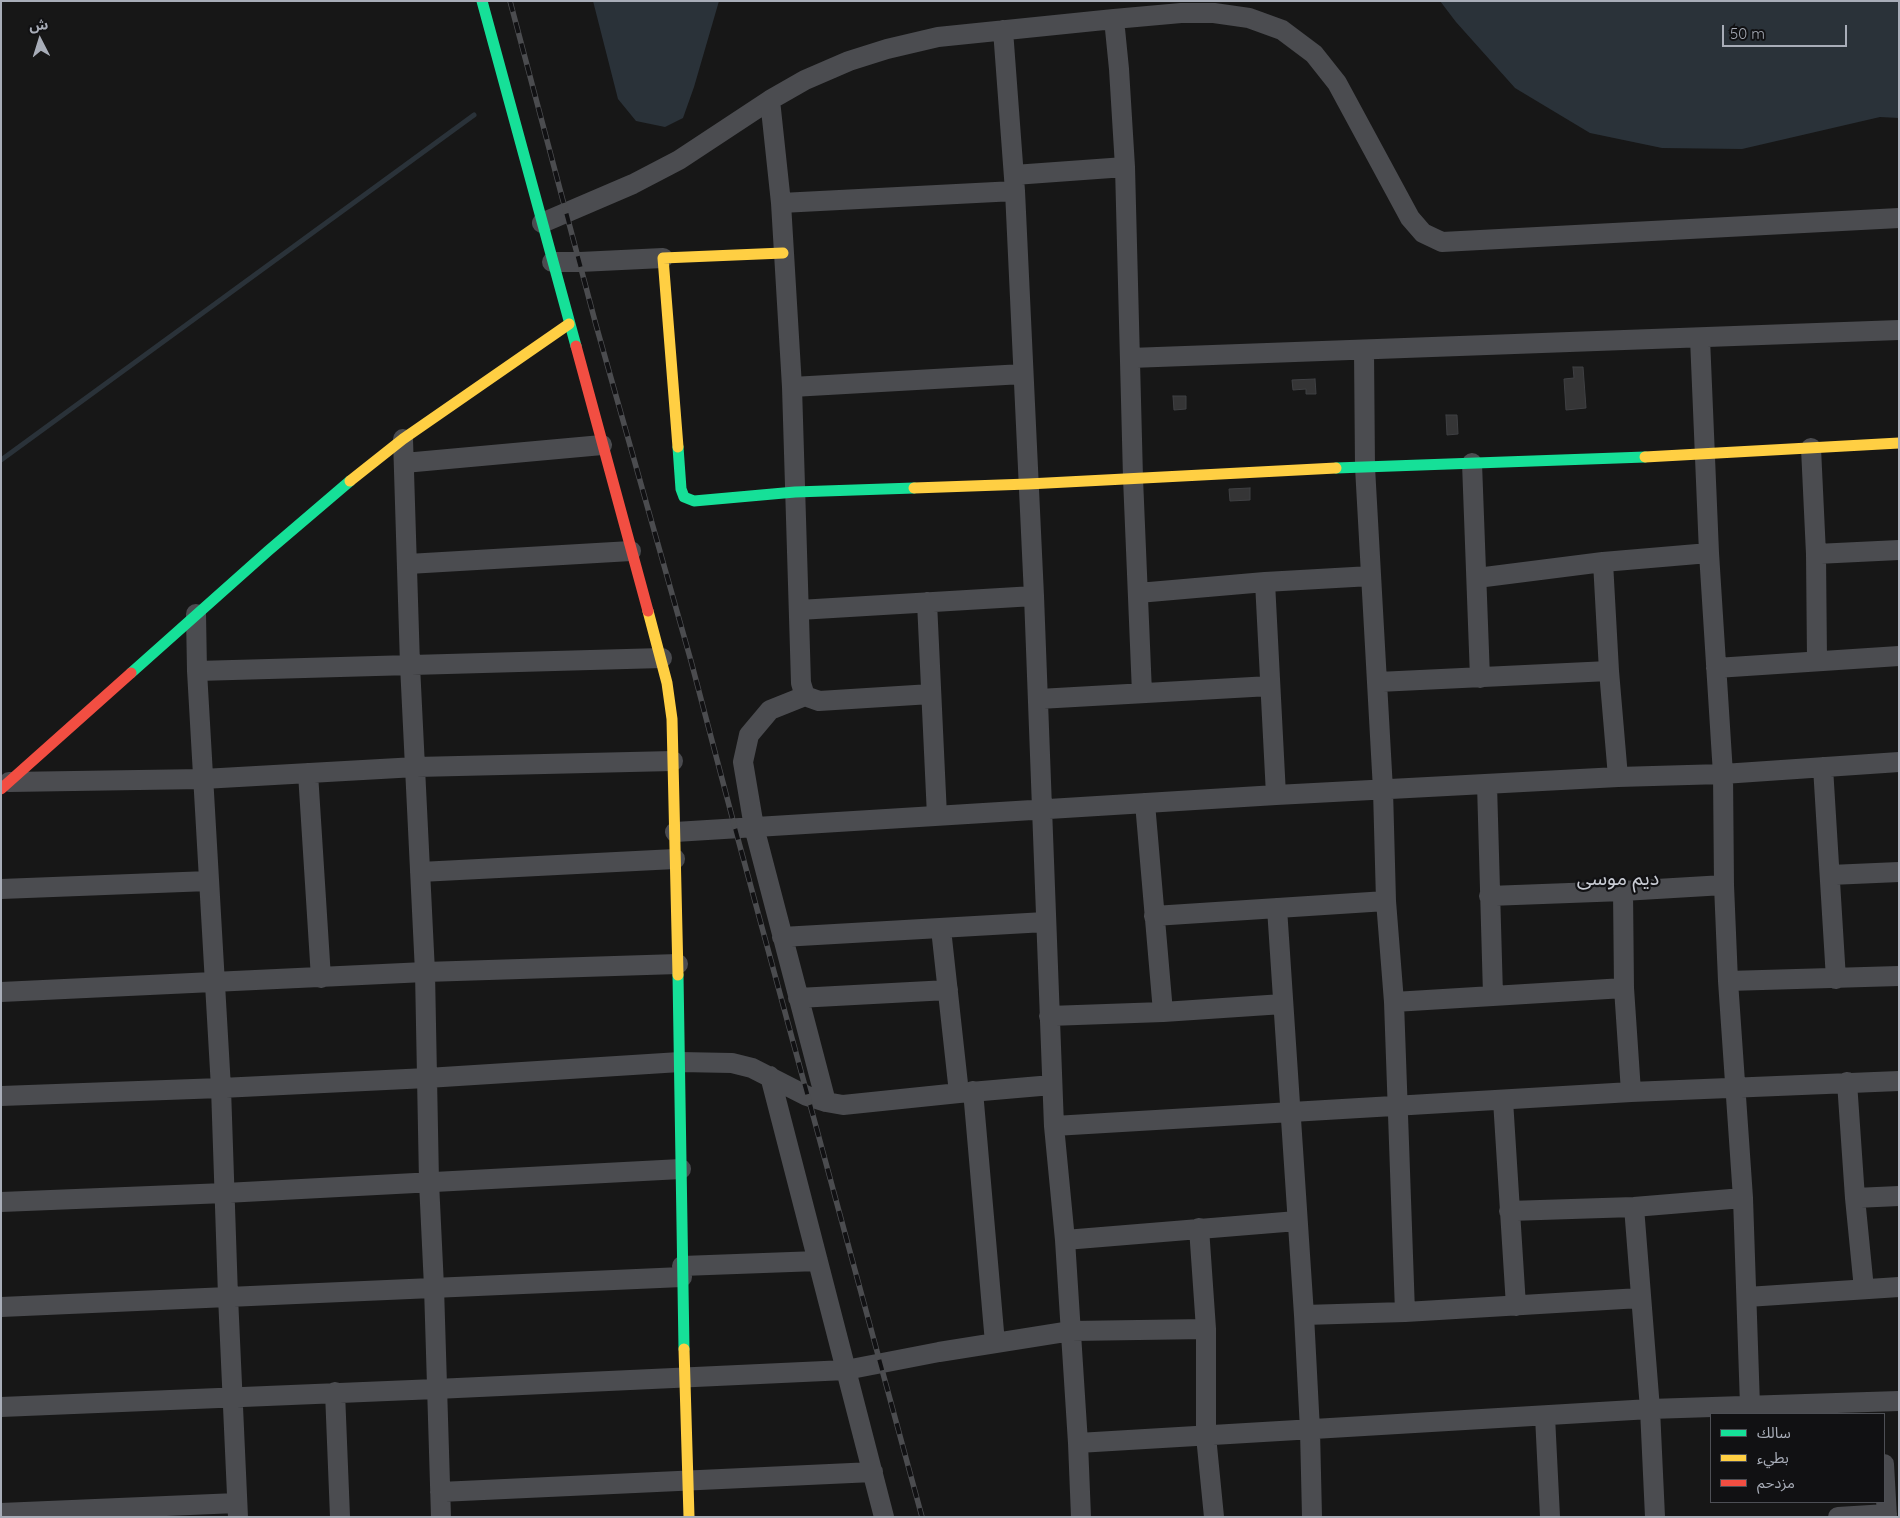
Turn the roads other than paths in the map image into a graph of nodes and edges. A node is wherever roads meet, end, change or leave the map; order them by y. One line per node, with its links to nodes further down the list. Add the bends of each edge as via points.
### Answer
1 (482, 1): 9 (street)
2 (1114, 19): 3 (street); 5 (street); 8 (street, via 1214,13 1249,18 1282,30 1314,54 1337,83 1410,218 1423,233 1442,242)
3 (1003, 30): 4 (street, via 938,37 887,49 805,80); 6 (street)
4 (770, 100): 7 (street); 9 (street, via 679,160 633,184)
5 (1125, 167): 6 (street); 17 (street)
6 (1015, 183): 7 (street); 18 (street)
7 (781, 203): 10 (street)
8 (1899, 218)
9 (542, 223): 12 (street)
10 (784, 253): 11 (street); 19 (street)
11 (663, 258): 12 (street); 30 (street, via 684,497 694,501)
12 (552, 262): 13 (street)
13 (569, 324): 20 (street); 22 (street)
14 (1899, 330): 15 (street)
15 (1700, 338): 16 (street); 24 (street)
16 (1364, 350): 17 (street); 27 (street)
17 (1130, 358): 28 (street)
18 (1023, 374): 19 (street); 29 (street)
19 (792, 387): 30 (street)
20 (403, 439): 25 (street); 44 (street)
21 (1899, 443): 23 (street)
22 (602, 445): 25 (street); 32 (street)
23 (1812, 448): 24 (street); 34 (street)
24 (1705, 455): 26 (street); 33 (street)
25 (404, 463): 36 (street)
26 (1472, 463): 27 (street); 38 (street)
27 (1365, 467): 28 (street); 37 (street)
28 (1133, 478): 29 (street); 40 (street)
29 (1028, 484): 30 (street); 41 (street)
30 (795, 492): 43 (street)
31 (1899, 550): 34 (street)
32 (631, 551): 36 (street); 46 (street)
33 (1709, 553): 35 (street); 49 (street)
34 (1816, 554): 47 (street)
35 (1603, 562): 38 (street); 51 (street)
36 (408, 564): 48 (street)
37 (1370, 576): 39 (street); 53 (street)
38 (1477, 578): 52 (street)
39 (1265, 582): 40 (street); 54 (street)
40 (1138, 593): 55 (street)
41 (1034, 596): 42 (street); 58 (street)
42 (927, 602): 43 (street); 56 (street)
43 (799, 610): 57 (street, via 801,683)
44 (196, 614): 50 (street); 68 (street)
45 (1899, 656): 47 (street)
46 (662, 658): 48 (street); 59 (street, via 668,683)
47 (1817, 660): 49 (street)
48 (410, 665): 50 (street); 61 (street)
49 (1716, 668): 64 (street)
50 (197, 671): 66 (street)
51 (1609, 671): 52 (street); 65 (street)
52 (1480, 678): 53 (street)
53 (1378, 682): 69 (street)
54 (1270, 686): 55 (street); 70 (street)
55 (1142, 693): 58 (street)
56 (931, 694): 57 (street, via 819,701); 73 (street)
57 (806, 696): 74 (street, via 770,710 749,735 743,762)
58 (1039, 700): 72 (street)
59 (674, 761): 61 (street); 75 (street)
60 (1899, 762): 62 (street)
61 (416, 767): 63 (street); 77 (street)
62 (1823, 768): 64 (street); 79 (street)
63 (308, 773): 66 (street); 94 (street)
64 (1723, 774): 65 (street); 81 (street)
65 (1618, 777): 67 (street)
66 (203, 779): 68 (street); 80 (street)
67 (1487, 784): 69 (street); 84 (street)
68 (5, 785)
69 (1383, 790): 70 (street); 85 (street)
70 (1276, 795): 71 (street)
71 (1145, 803): 72 (street); 87 (street)
72 (1042, 809): 73 (street); 88 (street)
73 (937, 816): 74 (street)
74 (754, 827): 75 (street); 90 (street)
75 (675, 832): 76 (street)
76 (675, 859): 77 (street); 91 (street)
77 (420, 872): 92 (street)
78 (1899, 872): 79 (street)
79 (1830, 875): 95 (street)
80 (209, 881): 82 (street); 97 (street)
81 (1724, 884): 83 (street); 96 (street)
82 (1, 889)
83 (1623, 891): 84 (street); 98 (street)
84 (1489, 896): 101 (street)
85 (1386, 901): 86 (street); 103 (street)
86 (1277, 908): 87 (street); 104 (street)
87 (1154, 916): 105 (street)
88 (1045, 922): 89 (street); 106 (street)
89 (941, 929): 90 (street); 99 (street)
90 (782, 936): 102 (street)
91 (678, 964): 92 (street); 107 (street)
92 (424, 972): 94 (street); 109 (street)
93 (1899, 976): 95 (street)
94 (321, 978): 97 (street)
95 (1836, 979): 96 (street)
96 (1728, 981): 114 (street)
97 (216, 984): 100 (street); 113 (street)
98 (1624, 988): 101 (street); 116 (street)
99 (948, 990): 102 (street); 115 (street)
100 (1, 992)
101 (1493, 995): 103 (street)
102 (798, 998): 119 (street)
103 (1394, 1002): 120 (street)
104 (1284, 1004): 105 (street); 121 (street)
105 (1163, 1012): 106 (street)
106 (1049, 1016): 112 (street)
107 (680, 1062): 108 (street, via 732,1063); 109 (street); 123 (street)
108 (770, 1076): 119 (street, via 807,1096); 135 (street)
109 (427, 1078): 113 (street); 124 (street)
110 (1899, 1081): 111 (street)
111 (1848, 1082): 114 (street); 128 (street)
112 (1052, 1085): 115 (street); 122 (street)
113 (221, 1088): 117 (street); 125 (street)
114 (1736, 1088): 116 (street); 127 (street)
115 (966, 1092): 119 (street, via 843,1106); 149 (street)
116 (1631, 1092): 118 (street)
117 (1, 1096)
118 (1503, 1100): 120 (street); 131 (street)
119 (826, 1102)
120 (1398, 1106): 121 (street); 145 (street)
121 (1290, 1112): 122 (street); 132 (street)
122 (1054, 1126): 134 (street)
123 (680, 1169): 124 (street); 136 (street)
124 (429, 1182): 125 (street); 137 (street)
125 (225, 1193): 129 (street); 140 (street)
126 (1899, 1196): 128 (street)
127 (1743, 1198): 130 (street); 141 (street)
128 (1855, 1198): 139 (street)
129 (1, 1202)
130 (1634, 1207): 131 (street); 142 (street)
131 (1509, 1211): 143 (street)
132 (1297, 1221): 133 (street); 146 (street)
133 (1199, 1228): 134 (street); 147 (street)
134 (1065, 1240): 148 (street)
135 (818, 1261): 136 (street); 150 (street)
136 (682, 1271): 137 (street); 151 (street)
137 (434, 1287): 140 (street); 152 (street)
138 (1899, 1287): 139 (street)
139 (1864, 1289): 141 (street)
140 (228, 1296): 144 (street); 154 (street)
141 (1748, 1297): 155 (street)
142 (1640, 1298): 143 (street); 158 (street)
143 (1516, 1306): 145 (street)
144 (1, 1307)
145 (1405, 1312): 146 (street)
146 (1304, 1315): 160 (street)
147 (1206, 1328): 148 (street); 161 (street)
148 (1071, 1331): 149 (street); 162 (street)
149 (995, 1343): 150 (street)
150 (846, 1370): 151 (street); 163 (street)
151 (684, 1377): 152 (street); 164 (street)
152 (436, 1390): 153 (street); 166 (street)
153 (335, 1392): 154 (street); 170 (street)
154 (232, 1396): 157 (street); 167 (street)
155 (1750, 1406): 156 (street); 158 (street)
156 (1886, 1406)
157 (1, 1407)
158 (1650, 1409): 159 (street); 178 (street)
159 (1545, 1416): 160 (street); 177 (street)
160 (1310, 1430): 161 (street); 176 (street)
161 (1206, 1436): 162 (street); 175 (street)
162 (1078, 1443): 174 (street)
163 (873, 1472): 164 (street); 173 (street)
164 (687, 1481): 166 (street); 172 (street)
165 (1885, 1481): 169 (street)
166 (440, 1492): 171 (street)
167 (237, 1510): 168 (street)
168 (1, 1513)
169 (1887, 1515): 179 (street)
170 (340, 1517)
171 (441, 1517)
172 (689, 1517)
173 (884, 1517)
174 (1081, 1517)
175 (1214, 1517)
176 (1312, 1517)
177 (1550, 1517)
178 (1655, 1517)
179 (1838, 1517)

